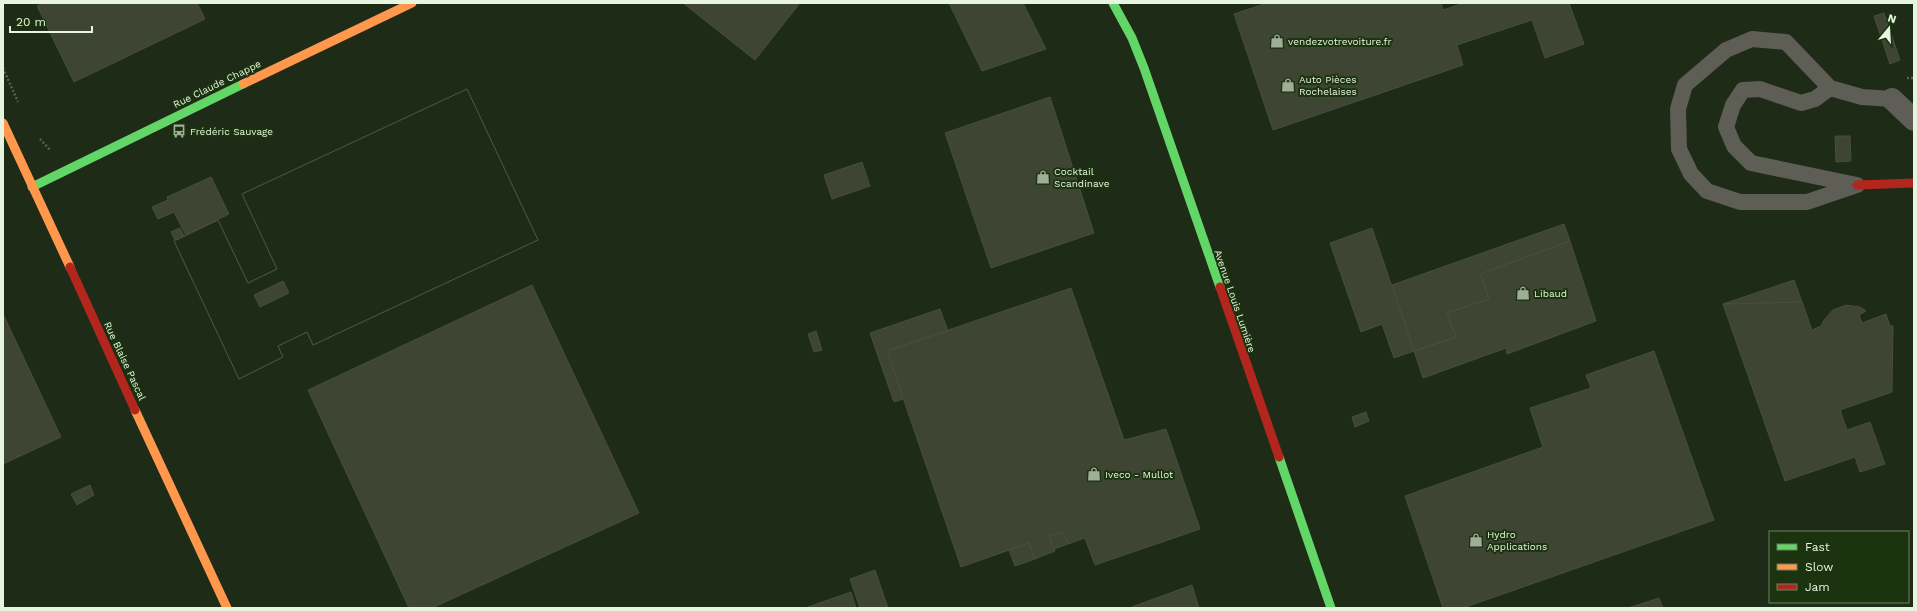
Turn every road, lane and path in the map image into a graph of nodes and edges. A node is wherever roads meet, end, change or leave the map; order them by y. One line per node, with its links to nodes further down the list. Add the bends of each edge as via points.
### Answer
1 (412, 3): 13 (street, Rue Claude Chappe)
2 (1113, 3): 15 (street, Avenue Louis Lumière, via 1132,38 1144,68)
3 (3, 68): 6 (path)
4 (1830, 88): 5 (lane, via 1862,98); 12 (lane, via 1815,99 1800,103 1760,89 1744,90 1733,105 1726,127 1734,146 1751,163); 12 (lane, via 1786,42 1752,39 1726,50 1685,84 1678,110 1679,149 1691,174 1707,192 1740,202 1806,202)
5 (1892, 99): 7 (street)
6 (21, 108)
7 (1914, 120)
8 (3, 124): 13 (street, Rue Blaise Pascal)
9 (35, 134): 10 (path)
10 (51, 151)
11 (1914, 183): 12 (street)
12 (1857, 185)
13 (32, 187): 14 (street, Rue Blaise Pascal)
14 (227, 608)
15 (1331, 608)

